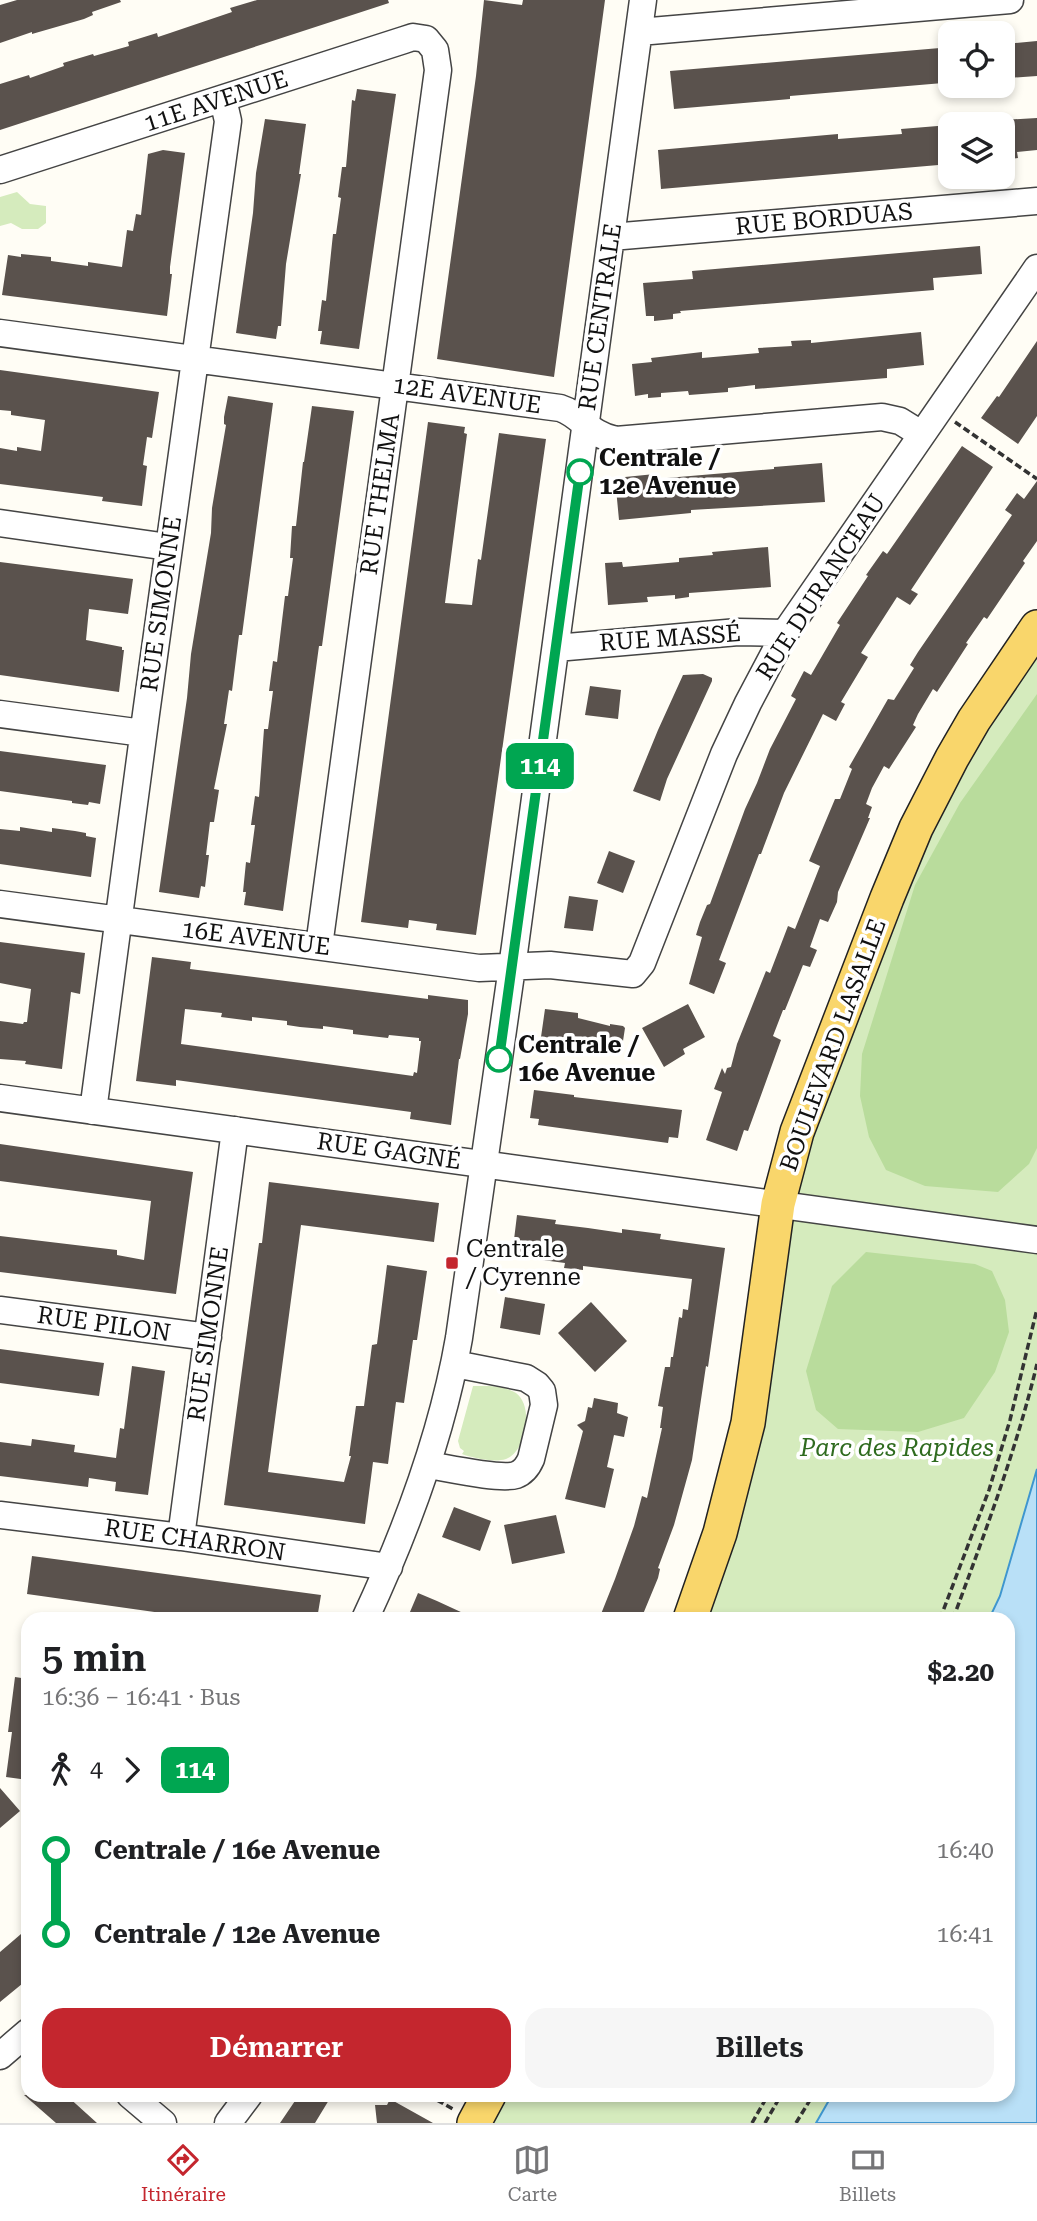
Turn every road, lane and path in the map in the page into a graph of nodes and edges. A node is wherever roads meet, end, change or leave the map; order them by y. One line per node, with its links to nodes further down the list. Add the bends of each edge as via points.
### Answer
1 (643, 0): 3 (street, RUE CENTRALE)
2 (1010, 0): 3 (street)
3 (639, 32): 8 (street, RUE CENTRALE)
4 (432, 43): 5 (street, 11E AVENUE, via 412,37); 12 (street, RUE THELMA, via 438,70)
5 (223, 99): 6 (street, 11E AVENUE); 11 (street, RUE SIMONNE, via 228,121)
6 (0, 170)
7 (1037, 201): 8 (street, RUE BORDUAS)
8 (611, 237): 14 (street, RUE CENTRALE)
9 (1037, 268): 15 (street, RUE DURANCEAU)
10 (0, 333): 11 (street, 12E AVENUE)
11 (196, 360): 12 (street, 12E AVENUE); 18 (street, RUE SIMONNE)
12 (395, 386): 14 (street, 12E AVENUE, via 559,408); 26 (street, RUE THELMA)
13 (950, 418): 16 (path)
14 (585, 426): 15 (street, 12E AVENUE, via 616,440 888,417); 21 (street, RUE CENTRALE)
15 (921, 434): 20 (street, RUE DURANCEAU)
16 (1037, 479)
17 (0, 523): 18 (street)
18 (169, 547): 23 (street, RUE SIMONNE)
19 (1037, 627): 32 (main road, BOULEVARD LASALLE, via 974,720 916,828 797,1132)
20 (785, 633): 21 (street, RUE MASSÉ, via 738,632); 27 (street, RUE DURANCEAU, via 724,754 642,964 633,974 550,965)
21 (556, 648): 27 (street, RUE CENTRALE)
22 (0, 714): 23 (street)
23 (144, 733): 25 (street, RUE SIMONNE)
24 (0, 904): 25 (street, 16E AVENUE)
25 (118, 920): 26 (street, 16E AVENUE); 29 (street, RUE SIMONNE)
26 (319, 946): 27 (street, 16E AVENUE, via 479,968)
27 (512, 967): 31 (street, RUE CENTRALE)
28 (0, 1098): 29 (street, RUE GAGNÉ)
29 (93, 1111): 30 (street, RUE GAGNÉ)
30 (235, 1130): 31 (street, RUE GAGNÉ); 36 (street, RUE SIMONNE)
31 (484, 1164): 32 (street, RUE GAGNÉ); 37 (street, RUE CENTRALE)
32 (778, 1204): 33 (street, RUE GAGNÉ); 44 (main road, BOULEVARD LASALLE, via 748,1423 720,1533)
33 (1037, 1240)
34 (1037, 1309): 45 (path, via 989,1490)
35 (0, 1310): 36 (street, RUE PILON)
36 (208, 1337): 41 (street, RUE SIMONNE)
37 (454, 1364): 39 (street, RUE CENTRALE); 39 (street, via 526,1378 537,1385 544,1405 531,1459 522,1472 506,1476)
38 (1037, 1364): 46 (path, via 993,1511)
39 (428, 1465): 42 (street, RUE CENTRALE)
40 (0, 1515): 41 (street, RUE CHARRON)
41 (181, 1537): 42 (street, RUE CHARRON)
42 (389, 1567): 43 (street, RUE CENTRALE)
43 (368, 1612)
44 (692, 1612)
45 (943, 1612)
46 (956, 1612)
47 (21, 2038): 48 (street)
48 (0, 2056)
49 (138, 2102): 57 (street)
50 (244, 2102): 58 (street)
51 (440, 2102): 56 (path)
52 (482, 2102): 56 (main road)
53 (764, 2102): 59 (path)
54 (777, 2102): 60 (path)
55 (809, 2102): 61 (path)
56 (466, 2117)
57 (163, 2123)
58 (228, 2123)
59 (752, 2123)
60 (765, 2123)
61 (796, 2123)

